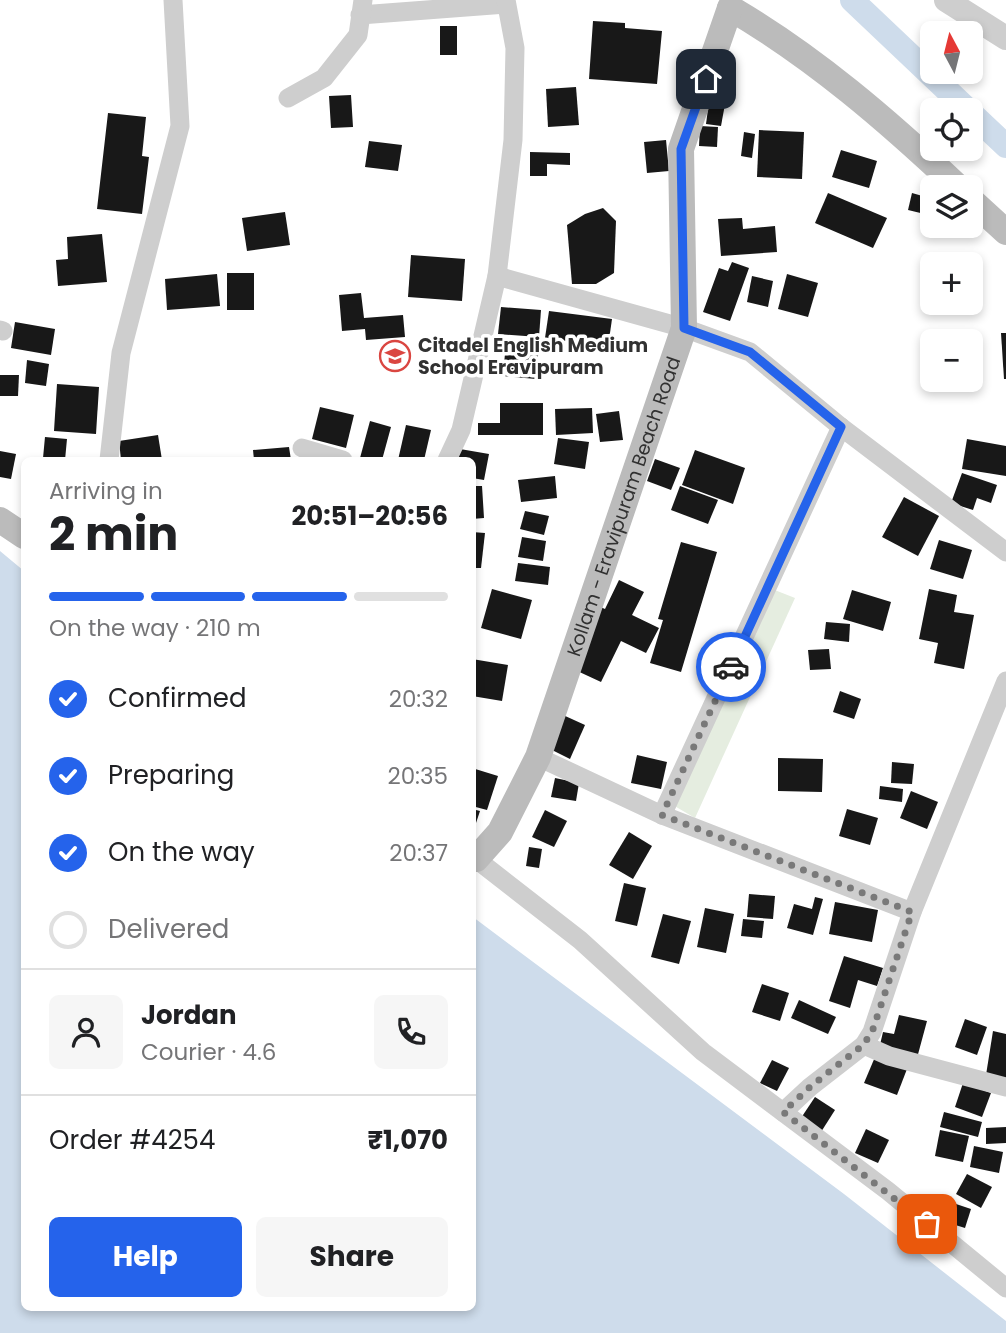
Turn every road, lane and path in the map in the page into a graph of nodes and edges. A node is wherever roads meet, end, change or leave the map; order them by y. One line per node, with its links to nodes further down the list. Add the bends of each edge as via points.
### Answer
1 (173, 0): 15 (street, via 180,126 121,353)
2 (946, 0): 6 (street)
3 (506, 2): 5 (street); 11 (street, via 515,48 513,140)
4 (731, 3): 8 (main road, via 888,122); 12 (main road, Kollam - Eravipuram Beach Road, via 681,149)
5 (362, 8): 7 (street, via 358,35 324,78)
6 (1006, 38)
7 (288, 98)
8 (945, 175)
9 (983, 211): 10 (main road)
10 (1006, 232)
11 (497, 276): 12 (street); 17 (street, via 461,430)
12 (684, 328): 13 (street, via 750,352); 22 (main road, Kollam - Eravipuram Beach Road)
13 (841, 427): 20 (street); 23 (street)
14 (302, 448): 16 (street)
15 (109, 457)
16 (333, 457)
17 (448, 457)
18 (0, 520): 19 (main road)
19 (21, 534)
20 (1006, 552)
21 (1006, 681): 26 (street)
22 (538, 757): 23 (street); 24 (main road, Kollam - Eravipuram Beach Road, via 500,832)
23 (662, 815): 26 (street)
24 (476, 856)
25 (476, 860): 29 (street, via 580,940 703,1052)
26 (912, 912): 27 (street, via 872,1032)
27 (863, 1045): 28 (street); 29 (street)
28 (1006, 1087)
29 (783, 1112): 30 (street)
30 (1006, 1288)

